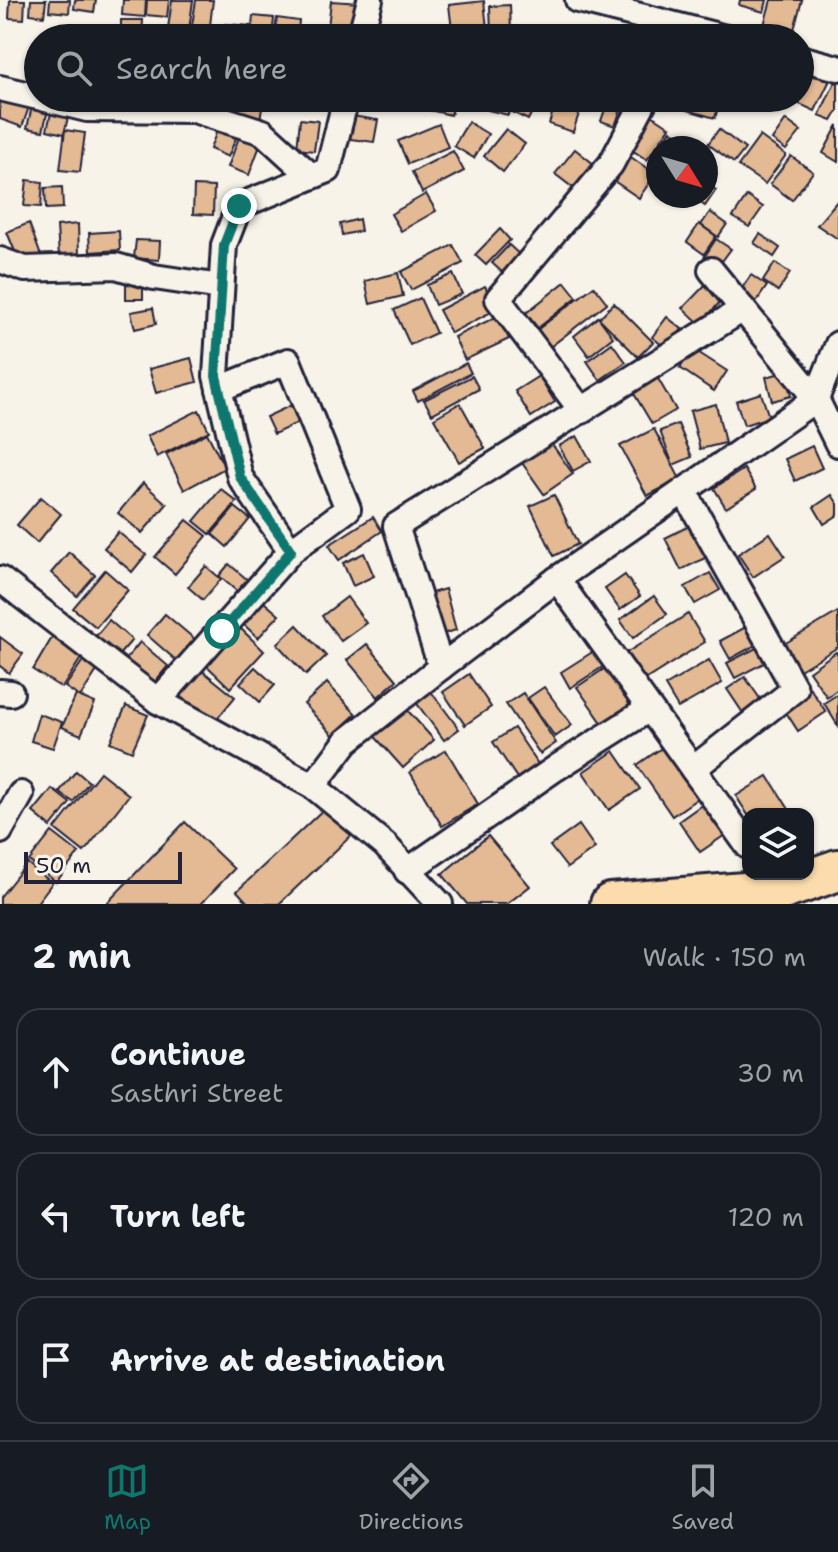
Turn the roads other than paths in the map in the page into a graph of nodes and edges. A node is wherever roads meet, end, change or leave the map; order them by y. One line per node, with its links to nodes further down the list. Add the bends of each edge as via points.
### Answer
1 (370, 0): 3 (street)
2 (578, 0): 4 (street)
3 (364, 24)
4 (655, 24)
5 (814, 62): 6 (street)
6 (838, 68)
7 (0, 88): 8 (street)
8 (24, 94)
9 (200, 112): 12 (street, via 263,132)
10 (342, 112): 12 (street, via 328,170)
11 (639, 112): 20 (street, via 611,164 498,299)
12 (310, 175): 15 (street, via 239,206 224,245)
13 (0, 260): 15 (street, via 25,269 116,266)
14 (711, 270): 16 (street)
15 (221, 287): 18 (street)
16 (743, 309): 19 (street); 20 (street)
17 (838, 344): 19 (street)
18 (219, 389): 23 (street, via 240,477); 23 (street, via 288,361 348,509)
19 (816, 399): 21 (street); 22 (street)
20 (582, 411): 26 (street, via 396,526)
21 (838, 444)
22 (684, 491): 24 (street); 29 (street, via 795,689)
23 (291, 551): 27 (street)
24 (557, 579): 26 (street); 28 (street)
25 (2, 584): 27 (street)
26 (441, 667): 30 (street, via 347,741)
27 (158, 701): 30 (street)
28 (649, 709): 29 (street); 35 (street)
29 (693, 769): 33 (street)
30 (313, 786): 35 (street, via 385,845)
31 (21, 794): 32 (street)
32 (0, 831)
33 (742, 838)
34 (838, 870): 36 (main road)
35 (407, 871): 37 (street)
36 (781, 889): 38 (main road)
37 (440, 904)
38 (611, 904)

